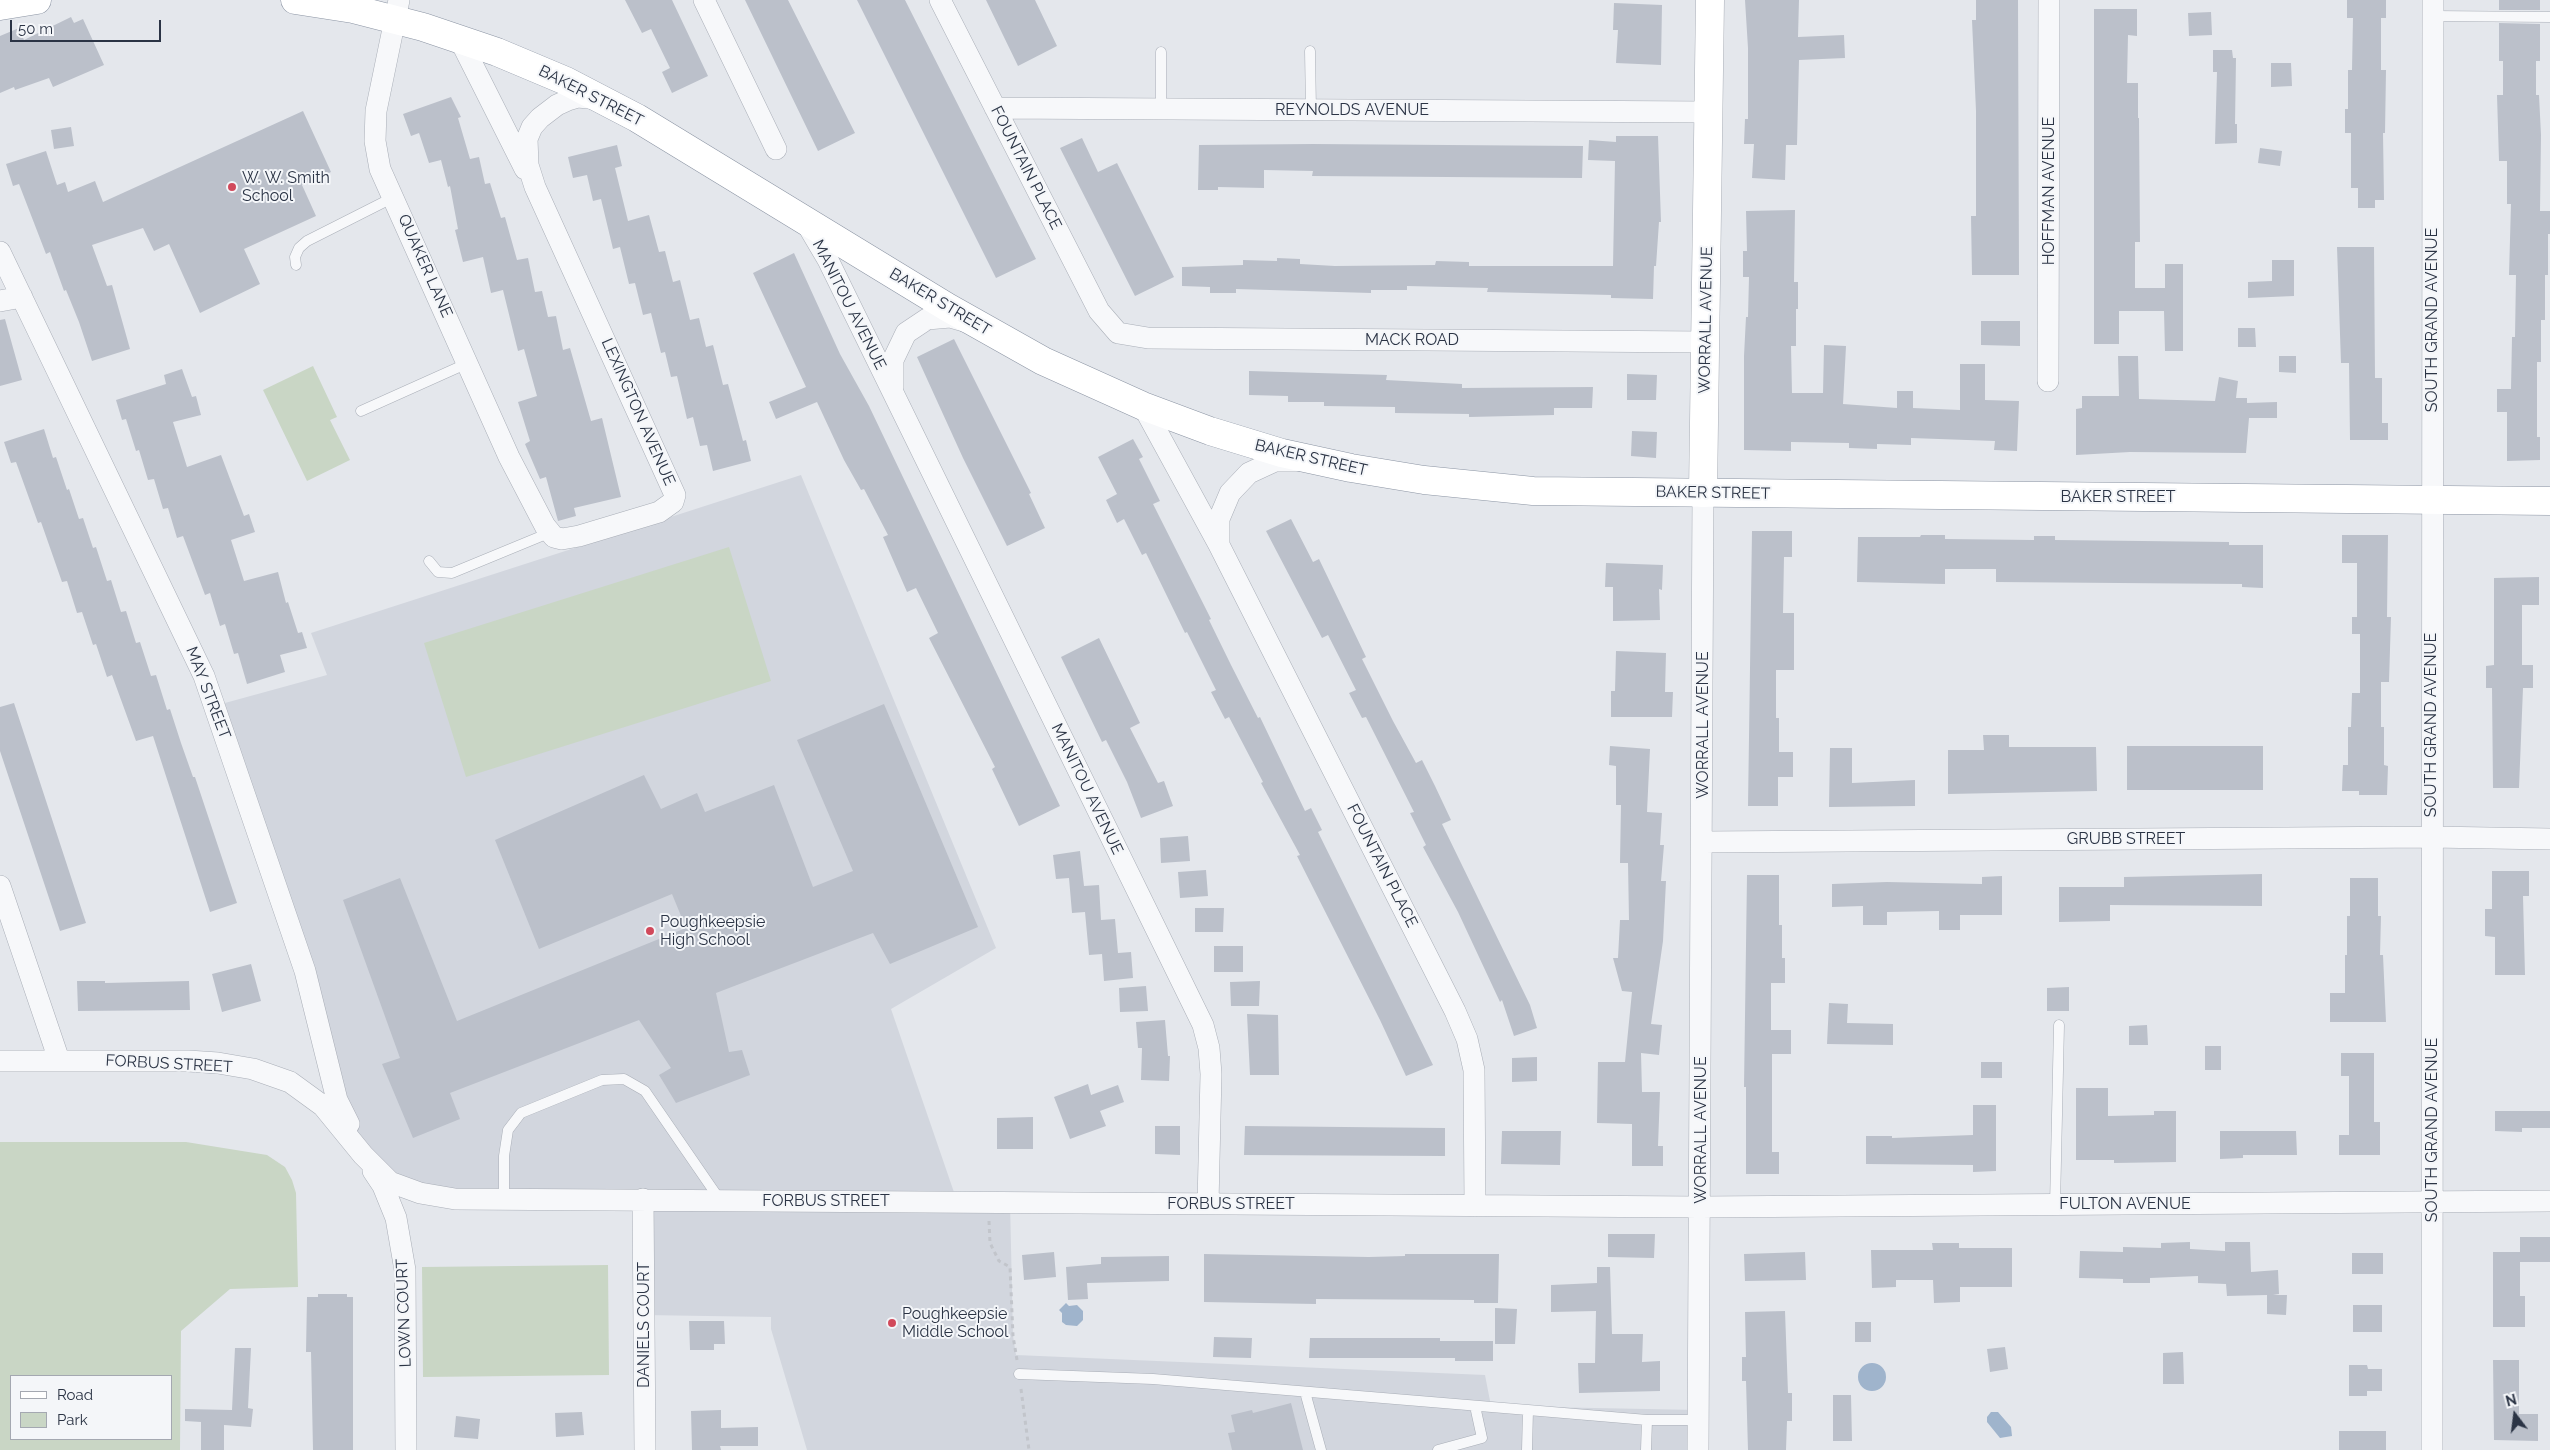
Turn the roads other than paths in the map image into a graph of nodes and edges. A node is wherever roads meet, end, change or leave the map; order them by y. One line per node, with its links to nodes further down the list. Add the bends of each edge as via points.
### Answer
1 (37, 0): 7 (main road)
2 (295, 0): 9 (main road, BAKER STREET, via 353,9)
3 (704, 0): 19 (street)
4 (940, 0): 15 (street, FOUNTAIN PLACE)
5 (1710, 0): 18 (main road, WORRALL AVENUE)
6 (2049, 0): 31 (street, HOFFMAN AVENUE)
7 (0, 6)
8 (2433, 8): 10 (lane); 37 (street, SOUTH GRAND AVENUE)
9 (397, 10): 11 (main road, BAKER STREET); 21 (street, QUAKER LANE, via 376,111 375,141 380,169)
10 (2550, 17)
11 (459, 38): 14 (main road, BAKER STREET); 20 (street, LEXINGTON AVENUE)
12 (1310, 51): 17 (lane)
13 (1161, 52): 16 (lane)
14 (602, 99): 20 (street, LEXINGTON AVENUE, via 568,100 548,111 532,127 526,151); 22 (main road, BAKER STREET)
15 (995, 108): 16 (street, REYNOLDS AVENUE); 28 (street, FOUNTAIN PLACE, via 1099,311)
16 (1162, 109): 17 (street, REYNOLDS AVENUE)
17 (1311, 110): 18 (street, REYNOLDS AVENUE)
18 (1708, 112): 29 (main road, WORRALL AVENUE)
19 (776, 149)
20 (535, 187): 39 (street, LEXINGTON AVENUE, via 674,495 673,502 659,512 569,538 554,537)
21 (394, 197): 24 (lane, via 307,241 299,248); 30 (street, QUAKER LANE)
22 (803, 219): 27 (main road, BAKER STREET); 32 (street, MANITOU AVENUE, via 828,260)
23 (0, 252): 25 (street, MAY STREET)
24 (296, 265)
25 (22, 297): 26 (street); 49 (street, MAY STREET, via 204,676 305,971 337,1100)
26 (0, 301)
27 (979, 326): 32 (street, MANITOU AVENUE, via 950,317 927,319 906,333 893,360); 33 (main road, BAKER STREET, via 1060,369)
28 (1118, 333): 29 (street, MACK ROAD, via 1148,338)
29 (1705, 342): 36 (main road, WORRALL AVENUE)
30 (468, 364): 34 (lane); 39 (street, QUAKER LANE, via 509,457)
31 (2048, 381)
32 (893, 391): 55 (street, MANITOU AVENUE, via 1203,1025 1211,1074)
33 (1143, 406): 35 (main road, BAKER STREET, via 1247,443); 40 (street, FOUNTAIN PLACE)
34 (362, 411)
35 (1317, 461): 36 (main road, BAKER STREET, via 1388,475 1487,487 1567,492); 40 (street, FOUNTAIN PLACE, via 1275,461 1249,473 1230,493 1219,519)
36 (1704, 493): 37 (main road, BAKER STREET); 44 (street, WORRALL AVENUE)
37 (2431, 500): 38 (main road, BAKER STREET); 42 (street, SOUTH GRAND AVENUE)
38 (2550, 501)
39 (545, 526): 41 (lane, via 452,573 438,572)
40 (1219, 545): 57 (street, FOUNTAIN PLACE, via 1467,1039 1474,1070)
41 (429, 561)
42 (2431, 837): 43 (street, GRUBB STREET); 44 (street, GRUBB STREET); 53 (street, SOUTH GRAND AVENUE)
43 (2550, 839)
44 (1703, 842): 58 (street, WORRALL AVENUE)
45 (0, 886): 47 (street)
46 (2058, 1025): 56 (lane)
47 (59, 1060): 48 (street, FORBUS STREET); 49 (street, FORBUS STREET, via 188,1061 253,1069 290,1082 323,1106)
48 (0, 1061)
49 (363, 1155): 50 (street, FORBUS STREET, via 390,1182 420,1194 455,1199); 65 (street, LOWN COURT, via 383,1186 396,1218 405,1270)
50 (504, 1198): 51 (street, FORBUS STREET); 52 (lane, via 508,1130 521,1113 602,1080 624,1079 645,1091)
51 (642, 1199): 52 (street, FORBUS STREET); 66 (street, DANIELS COURT)
52 (720, 1200): 55 (street, FORBUS STREET)
53 (2432, 1202): 54 (street, FULTON AVENUE); 56 (street, FULTON AVENUE); 72 (street, SOUTH GRAND AVENUE)
54 (2550, 1202)
55 (1208, 1204): 57 (street, FORBUS STREET)
56 (2055, 1205): 58 (street, FULTON AVENUE)
57 (1475, 1206): 58 (street, FORBUS STREET)
58 (1700, 1207): 64 (street, WORRALL AVENUE)
59 (1019, 1374): 60 (lane, via 1153,1379)
60 (1305, 1392): 61 (lane); 67 (lane)
61 (1476, 1406): 62 (lane); 68 (lane, via 1482,1438)
62 (1528, 1410): 63 (lane); 69 (lane)
63 (1647, 1420): 64 (lane); 70 (lane)
64 (1698, 1420): 71 (street, WORRALL AVENUE)
65 (406, 1450)
66 (645, 1450)
67 (1321, 1450)
68 (1438, 1450)
69 (1527, 1450)
70 (1646, 1450)
71 (1698, 1450)
72 (2432, 1450)

